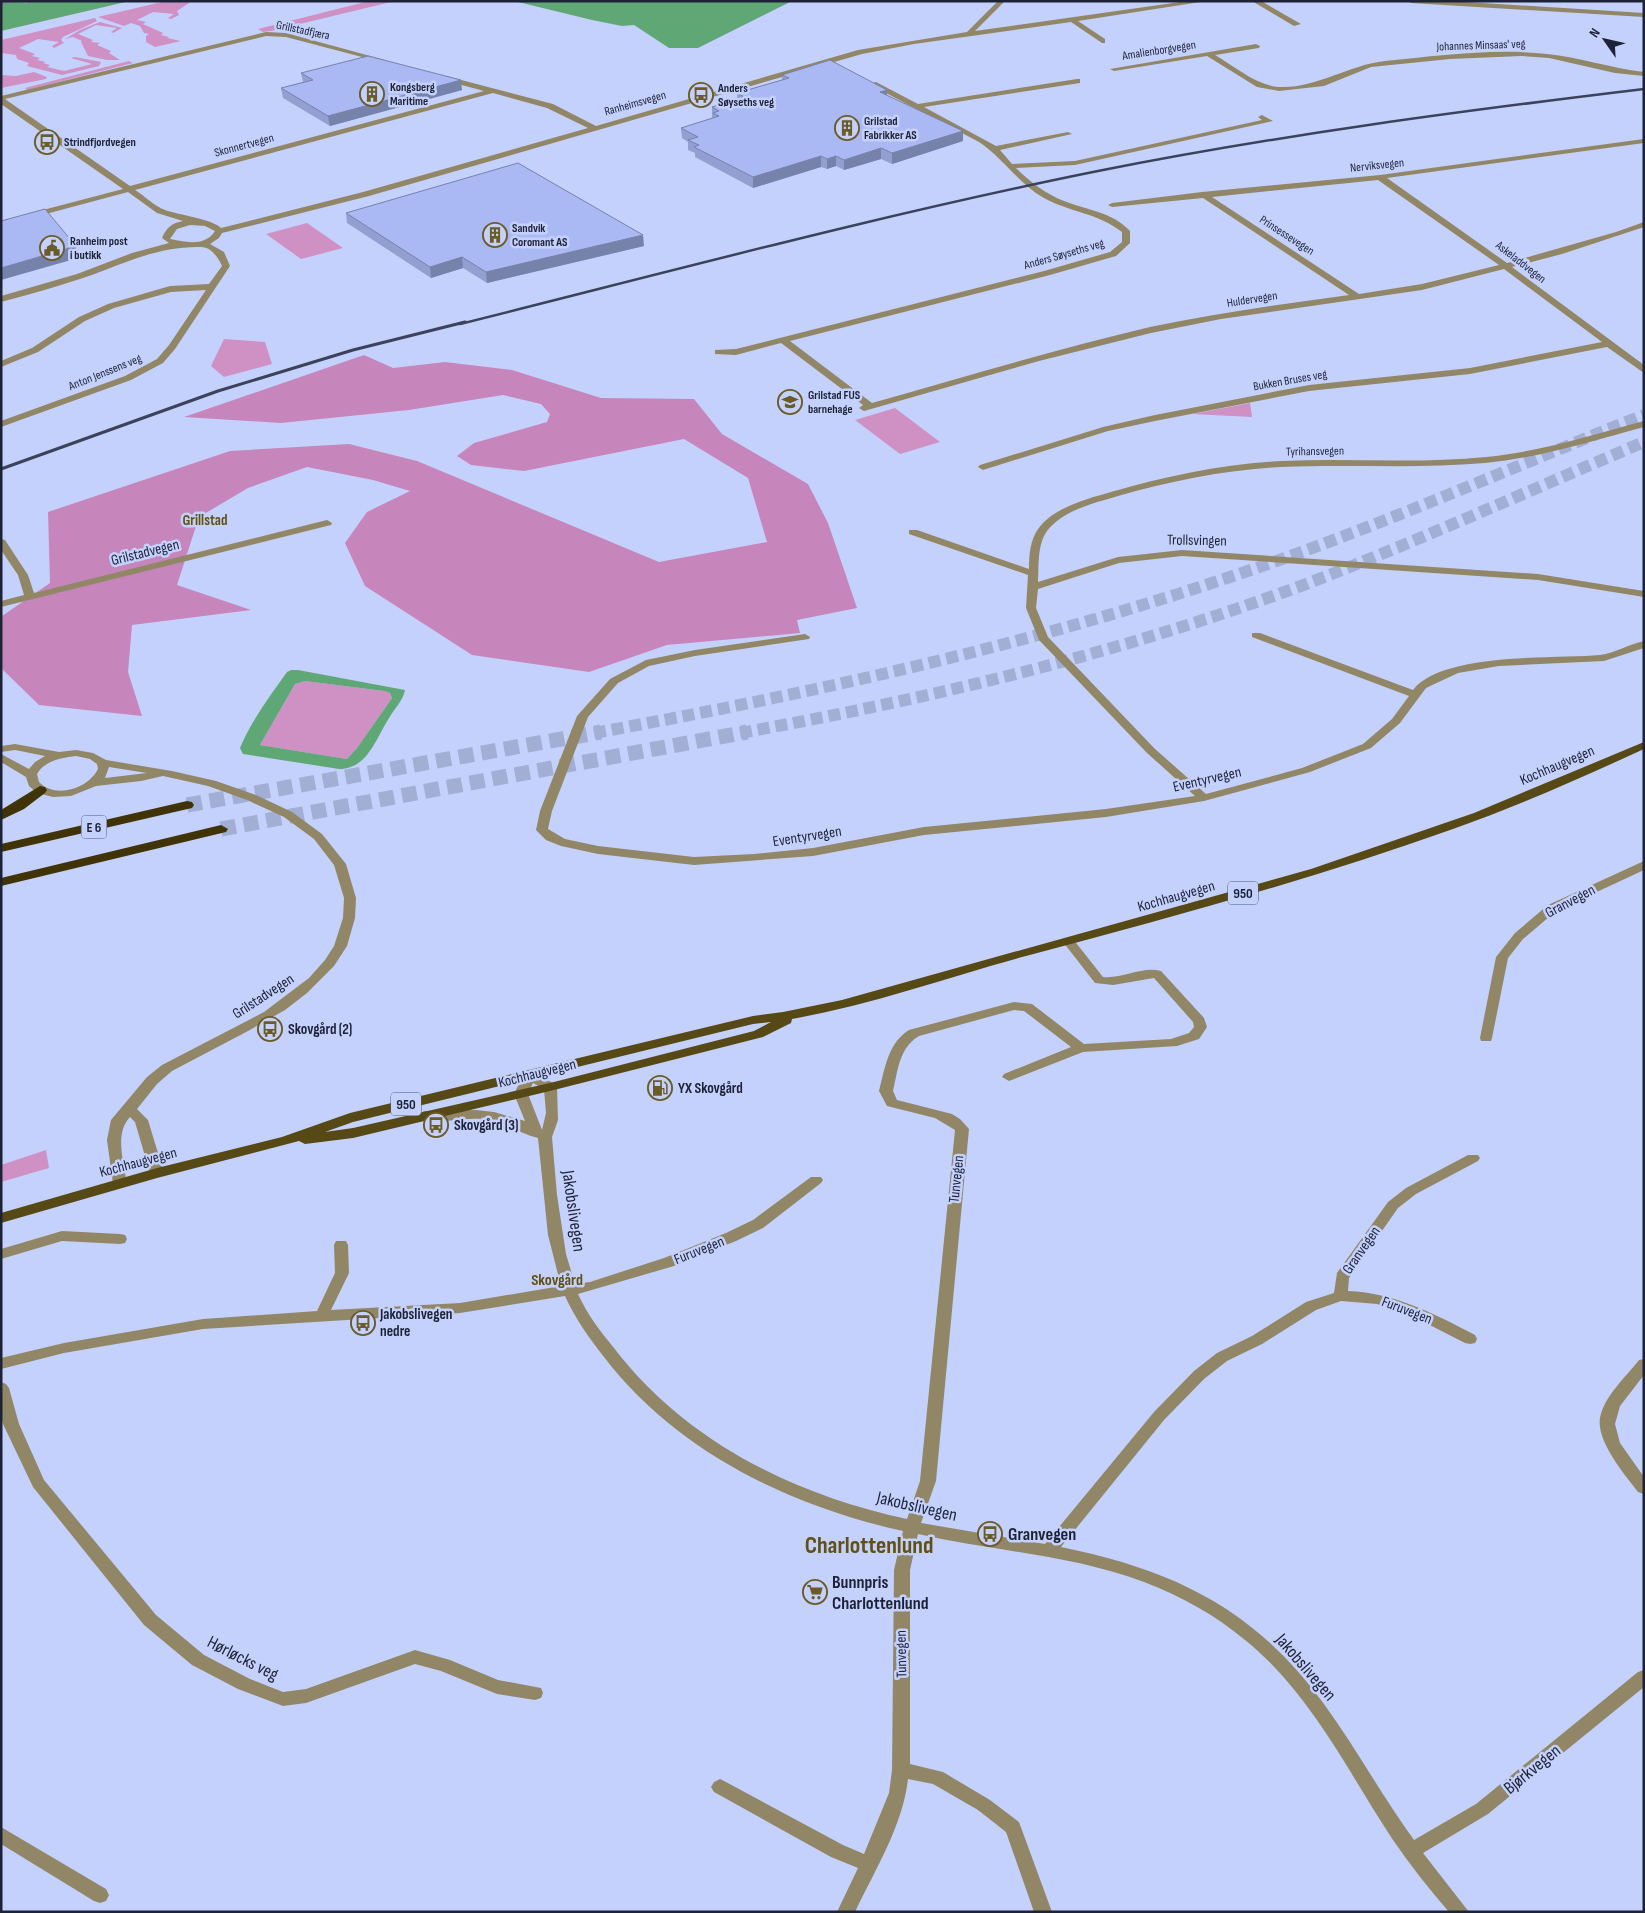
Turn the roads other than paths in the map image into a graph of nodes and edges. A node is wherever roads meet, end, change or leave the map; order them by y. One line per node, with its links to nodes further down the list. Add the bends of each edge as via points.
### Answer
1 (1002, 1): 11 (street)
2 (1204, 1): 9 (street, Ranheimsvegen)
3 (1255, 1): 10 (street)
4 (1411, 1): 6 (street)
5 (1560, 1): 7 (street)
6 (1442, 2): 7 (street)
7 (1560, 10): 8 (street)
8 (1644, 15)
9 (1071, 19): 11 (street, Ranheimsvegen); 12 (street)
10 (1297, 24)
11 (969, 34): 15 (street, Ranheimsvegen)
12 (1102, 41)
13 (1256, 46): 14 (street, Amalienborgvegen)
14 (1208, 54): 18 (street, Amalienborgvegen); 23 (street, Amalienborgvegen, via 1265,86 1290,89)
15 (827, 61): 17 (street); 28 (street, Ranheimsvegen)
16 (392, 63): 25 (street, Grillstadfjæra, via 286,35 266,34)
17 (842, 68)
18 (1114, 69)
19 (1644, 74): 23 (street, Johannes Minsaas' veg, via 1522,54 1388,62 1370,65)
20 (440, 76): 24 (street)
21 (868, 81): 26 (street, Anders Søyseths veg)
22 (1077, 81): 26 (street)
23 (1321, 84)
24 (493, 91): 28 (street, via 550,106); 34 (street, Skonnertvegen)
25 (1, 99): 34 (street)
26 (918, 106): 31 (street, Anders Søyseths veg)
27 (1262, 117): 32 (street, via 1269,121 1075,163)
28 (595, 128): 38 (street, Ranheimsvegen, via 325,206)
29 (1068, 134): 31 (street)
30 (1644, 141): 33 (street, Nerviksvegen)
31 (994, 149): 32 (street, Anders Søyseths veg)
32 (1010, 166): 53 (street, Anders Søyseths veg, via 1050,198 1114,220 1126,231 1126,243 1113,254 1048,273)
33 (1380, 177): 35 (street, Nerviksvegen); 49 (street, Askeladdvegen)
34 (129, 189): 37 (street); 40 (street, Skonnertvegen)
35 (1202, 194): 36 (street, Nerviksvegen); 51 (street, Prinsessevegen)
36 (1112, 205)
37 (160, 211): 39 (street); 43 (street)
38 (268, 218): 41 (street, Ranheimsvegen); 44 (street, Ranheimsvegen)
39 (195, 222): 41 (street); 43 (street)
40 (1, 224)
41 (209, 224): 44 (street)
42 (1644, 224): 49 (street, Huldervegen)
43 (172, 228): 45 (street)
44 (220, 231): 46 (street, via 215,238)
45 (166, 238): 47 (street); 48 (street)
46 (203, 243): 47 (street); 50 (street, Anton Jenssens veg, via 221,254 227,262)
47 (177, 244): 48 (street)
48 (135, 255): 52 (street, via 80,276)
49 (1507, 266): 51 (street, Huldervegen, via 1422,287); 54 (street, Askeladdvegen)
50 (210, 287): 56 (street, via 170,289 106,308 82,319 35,350); 58 (street, Anton Jenssens veg, via 172,347 155,364 128,378)
51 (1358, 297): 53 (street, Huldervegen, via 1221,316 1130,335 867,407)
52 (1, 298)
53 (783, 340): 55 (street, Anders Søyseths veg, via 736,352)
54 (1607, 344): 57 (street, Askeladdvegen); 60 (street, Bukken Bruses veg, via 1470,371 1308,388 1106,429)
55 (718, 352)
56 (1, 364)
57 (1644, 370)
58 (1, 424)
59 (1644, 424): 64 (street, Tyrihansvegen, via 1560,447 1486,460 1281,464 1221,469 1160,481 1082,505 1049,523 1034,550)
60 (983, 467)
61 (327, 524): 67 (street, Grilstadvegen)
62 (913, 532): 64 (street)
63 (1, 542): 67 (street, via 23,575)
64 (1034, 574): 65 (street, Tyrihansvegen)
65 (1033, 587): 66 (street, Trollsvingen, via 1118,560 1182,553 1538,578); 82 (street, via 1030,608 1043,638 1151,751)
66 (1644, 594)
67 (30, 597): 68 (street, Grilstadvegen)
68 (1, 604)
69 (1256, 635): 72 (street)
70 (805, 637): 82 (street, Eventyrvegen, via 695,653 646,664 614,681 583,716 546,811 542,830 550,838 562,842 694,861 812,852 924,831 1106,813)
71 (1644, 644): 72 (street, Eventyrvegen, via 1604,658 1499,663 1454,670 1422,686)
72 (1414, 694): 82 (street, Eventyrvegen, via 1396,721 1367,746 1306,770)
73 (1644, 745): 89 (main road, Kochhaugvegen / 950, via 1530,795 1424,836 1196,908)
74 (1, 749): 75 (street)
75 (58, 755): 77 (street, Grilstadvegen, via 88,754); 79 (street, via 39,764)
76 (1, 757): 79 (street)
77 (102, 763): 78 (street, Grilstadvegen, via 149,768); 80 (street, via 104,771)
78 (161, 773): 80 (street, Grilstadvegen); 97 (street, Grilstadvegen, via 227,789 277,810 308,828 339,861 345,875 350,906 340,948 305,989 264,1018 166,1069 143,1088)
79 (31, 775): 81 (street, via 33,785)
80 (95, 783): 81 (street, Grilstadvegen, via 64,794)
81 (40, 790): 84 (highway)
82 (1204, 798)
83 (187, 805): 86 (highway, E 6)
84 (1, 816)
85 (221, 828): 88 (highway, E 6)
86 (1, 848)
87 (1644, 865): 91 (street, Granvegen, via 1552,908 1519,936 1502,958)
88 (1, 882)
89 (1069, 942): 90 (main road, Kochhaugvegen / 950); 92 (street, via 1099,980 1107,982 1144,973 1157,974 1200,1021 1201,1027 1194,1036 1167,1044)
90 (792, 1017): 93 (main road, Kochhaugvegen / 950, via 753,1020); 95 (main road, Kochhaugvegen / 950, via 758,1034)
91 (1486, 1038)
92 (1081, 1048): 94 (street); 117 (street, Tunvegen, via 1026,1007 1014,1006 914,1033 898,1048 886,1091 892,1103 943,1115 956,1122 962,1130 928,1481)
93 (530, 1075): 95 (street); 96 (street); 100 (main road, Kochhaugvegen / 950, via 350,1118)
94 (1008, 1076)
95 (550, 1087): 96 (main road, Kochhaugvegen / 950); 99 (street, Jakobslivegen, via 553,1100 551,1129)
96 (521, 1094): 98 (main road, Kochhaugvegen / 950); 99 (street, Jakobslivegen)
97 (130, 1110): 102 (street, via 141,1120); 104 (street, Grilstadvegen, via 116,1123 114,1140)
98 (424, 1116): 99 (street, via 443,1118 479,1114); 100 (main road, Kochhaugvegen / 950, via 354,1134)
99 (540, 1134): 109 (street, Jakobslivegen, via 553,1217)
100 (285, 1141): 102 (main road, Kochhaugvegen / 950)
101 (1473, 1158): 110 (street, Granvegen, via 1411,1191 1393,1205 1342,1277)
102 (156, 1173): 104 (main road, Kochhaugvegen / 950)
103 (816, 1180): 109 (street, Furuvegen, via 758,1224 731,1237 626,1277)
104 (120, 1184): 105 (main road, Kochhaugvegen / 950)
105 (1, 1218)
106 (120, 1239): 108 (street, via 62,1236)
107 (341, 1245): 111 (street, via 342,1273)
108 (1, 1254)
109 (570, 1291): 111 (street, via 460,1308); 117 (street, Jakobslivegen, via 610,1357 653,1405 681,1429 743,1466 782,1484)
110 (1341, 1296): 112 (street, Furuvegen, via 1396,1303); 118 (street, via 1311,1306 1257,1340 1222,1357 1200,1375 1159,1416)
111 (322, 1316): 113 (street, via 222,1322 138,1334)
112 (1470, 1339)
113 (1, 1364)
114 (1644, 1364): 116 (street, via 1613,1406 1607,1418 1607,1433)
115 (1, 1388): 120 (street, Hørløcks veg, via 11,1424 38,1483 150,1620 198,1660 283,1700 306,1696 415,1657 497,1687)
116 (1644, 1488)
117 (912, 1527): 118 (street, Jakobslivegen); 121 (street, Tunvegen, via 902,1570)
118 (1048, 1552): 124 (street, Jakobslivegen, via 1163,1582 1213,1607 1262,1644 1305,1693)
119 (1644, 1677): 124 (street, Bjørkvegen, via 1482,1809)
120 (535, 1693)
121 (901, 1770): 125 (street, Tunvegen, via 891,1814); 128 (street, via 937,1777 1013,1827)
122 (720, 1787): 125 (street, via 837,1851)
123 (1, 1835): 126 (street)
124 (1412, 1851): 129 (street, Jakobslivegen)
125 (868, 1864): 127 (street, Tunvegen)
126 (100, 1895)
127 (846, 1912)
128 (1044, 1912)
129 (1460, 1912)

